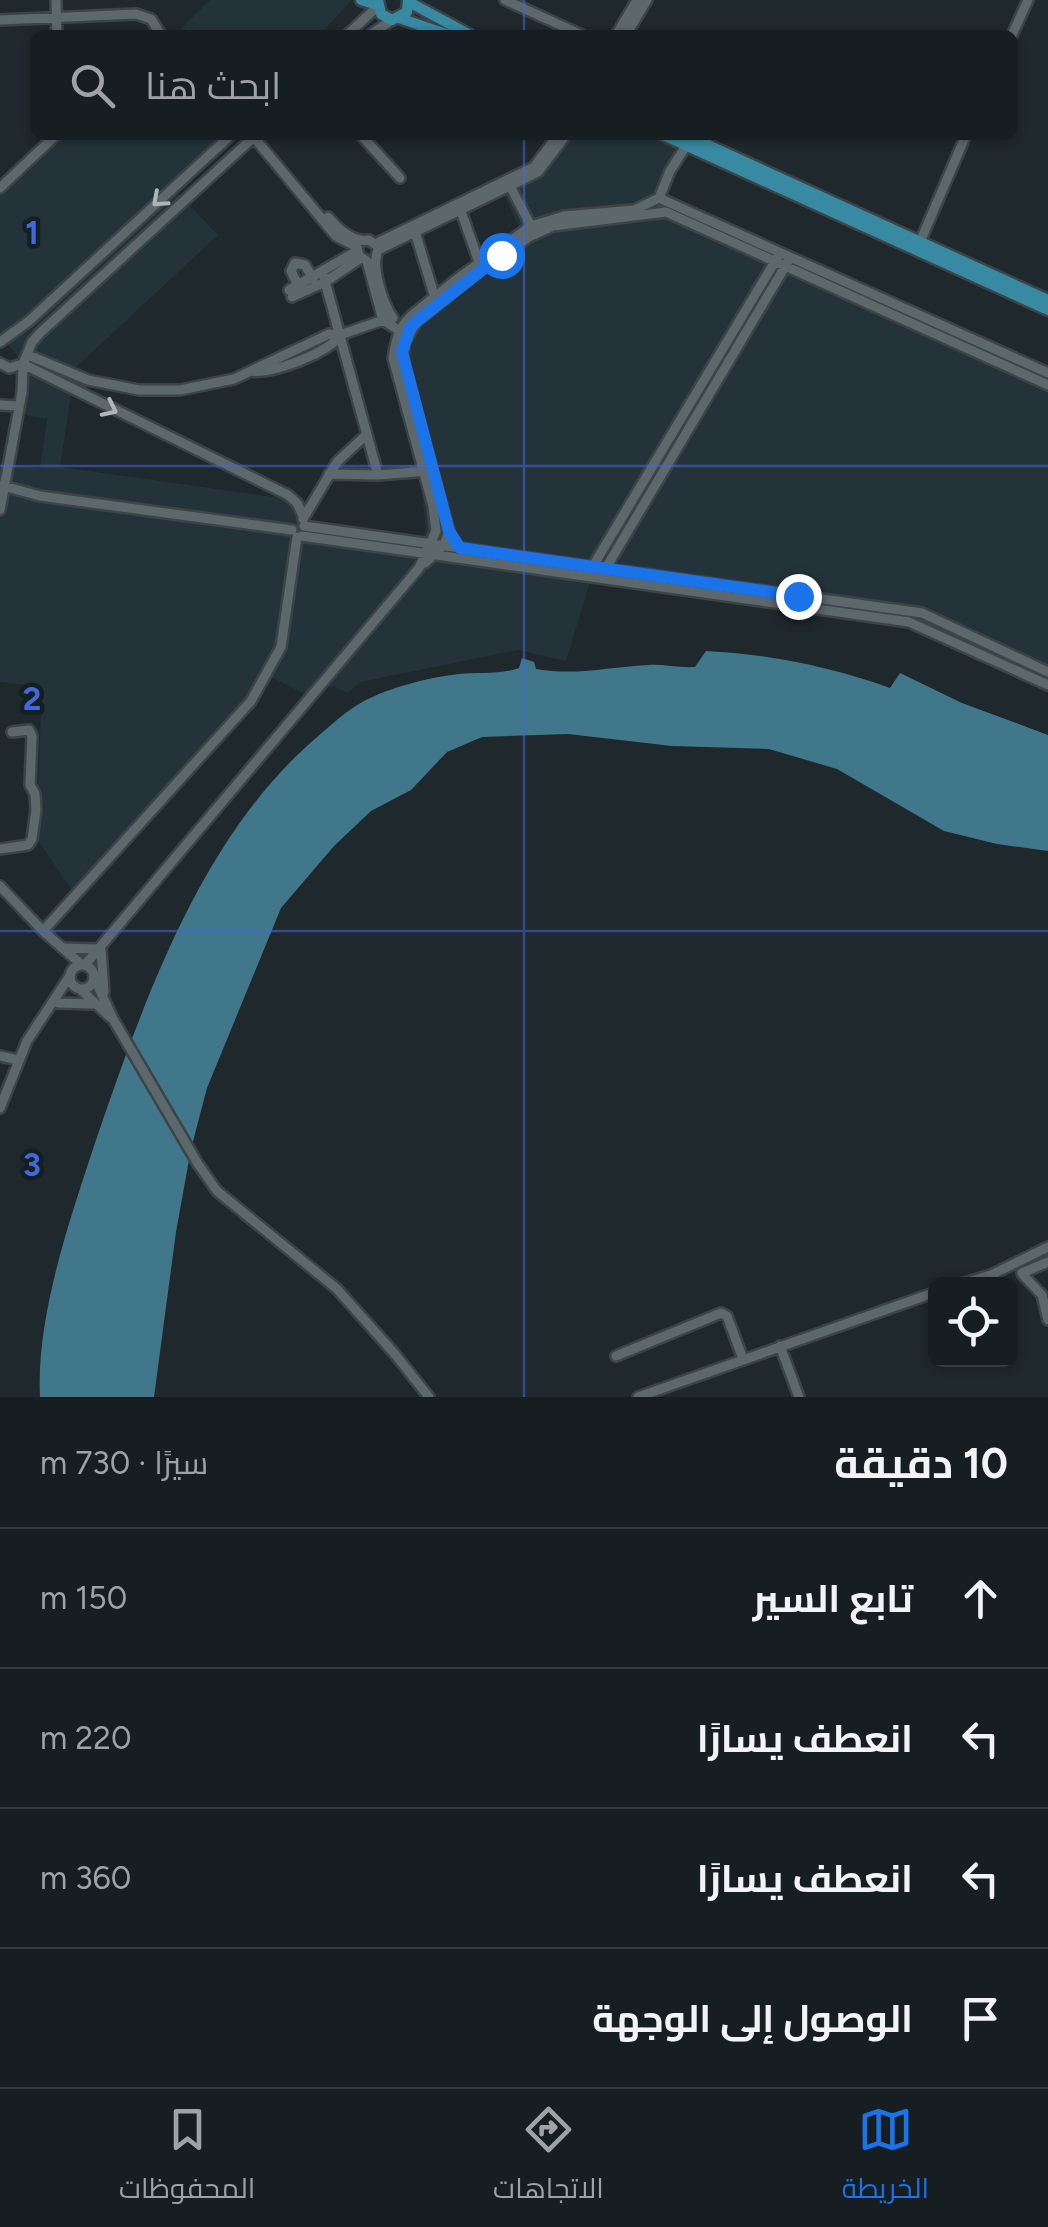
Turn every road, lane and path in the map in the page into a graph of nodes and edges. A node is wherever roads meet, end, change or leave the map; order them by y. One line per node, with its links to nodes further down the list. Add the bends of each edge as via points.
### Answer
1 (56, 0): 9 (street)
2 (361, 0): 8 (main road)
3 (505, 0): 18 (street)
4 (637, 0): 19 (street)
5 (648, 0): 20 (street)
6 (1028, 0): 21 (street)
7 (408, 1): 10 (main road); 17 (main road)
8 (377, 4): 10 (main road, via 384,17); 14 (street)
9 (57, 17): 11 (street); 12 (street); 13 (street, via 141,15)
10 (395, 19): 15 (street); 16 (main road)
11 (0, 20)
12 (58, 30)
13 (158, 30)
14 (351, 30)
15 (378, 30)
16 (431, 30)
17 (461, 30)
18 (571, 30)
19 (619, 30)
20 (629, 30)
21 (1014, 30)
22 (51, 140): 33 (street)
23 (226, 140): 40 (street, one-way to 40)
24 (251, 140): 42 (street)
25 (259, 140): 39 (street)
26 (366, 140): 31 (street)
27 (554, 140): 39 (street, via 534,166)
28 (562, 140): 32 (street, via 541,169)
29 (686, 140): 34 (street); 38 (main road); 47 (main road)
30 (964, 140): 38 (street)
31 (400, 178)
32 (510, 186): 35 (street); 36 (street)
33 (0, 188)
34 (659, 205): 36 (street); 41 (street); 43 (street, via 641,216 554,226)
35 (461, 211): 37 (street); 43 (street)
36 (532, 226): 43 (street)
37 (415, 232): 39 (street); 45 (street)
38 (920, 242): 46 (main road)
39 (366, 251): 44 (street); 48 (street)
40 (102, 252): 42 (street); 51 (street)
41 (783, 258): 56 (street); 57 (street); 70 (street)
42 (113, 265): 53 (street, via 40,333)
43 (480, 266): 45 (street)
44 (319, 280): 44 (street, via 295,291 291,270 296,263 306,265); 50 (street)
45 (436, 300): 49 (street)
46 (1048, 300)
47 (1048, 310)
48 (388, 318): 49 (street); 50 (street); 54 (street)
49 (405, 329): 54 (street); 61 (street, via 403,363)
50 (340, 336): 53 (street, via 332,346 265,374 252,371 180,390 88,380); 60 (street)
51 (11, 337): 52 (street); 53 (street, via 20,339)
52 (0, 342)
53 (26, 356): 55 (street, via 9,368); 59 (street); 66 (street, one-way to 66, via 288,495 298,504)
54 (393, 358): 61 (street)
55 (0, 363)
56 (1048, 373)
57 (1048, 384)
58 (0, 405): 59 (street)
59 (18, 406): 64 (street)
60 (367, 434): 62 (street); 63 (street)
61 (428, 470): 63 (street); 67 (street); 69 (street)
62 (329, 474): 63 (street); 66 (street)
63 (378, 475)
64 (1, 486): 65 (street); 66 (street)
65 (0, 510)
66 (300, 529): 69 (street); 76 (street, via 280,647 251,701)
67 (449, 531): 68 (street); 69 (street)
68 (460, 548): 69 (street); 70 (street)
69 (434, 549): 70 (street); 78 (street)
70 (596, 574): 71 (street, via 922,613); 72 (street, via 916,624)
71 (1048, 672)
72 (1048, 685)
73 (12, 732): 74 (street, via 29,730 32,736 36,810 28,845)
74 (0, 849)
75 (0, 886): 76 (street)
76 (43, 931): 77 (street)
77 (60, 946): 78 (street); 79 (street); 80 (street)
78 (101, 948): 79 (street); 82 (street)
79 (88, 969): 80 (street); 81 (street, via 90,986); 82 (street)
80 (70, 975): 81 (street); 84 (street)
81 (78, 988): 82 (street); 83 (street)
82 (99, 1002): 83 (street); 98 (street, via 227,1200 338,1290)
83 (58, 1003): 84 (street)
84 (48, 1011): 86 (street)
85 (0, 1056): 86 (street)
86 (18, 1060): 87 (street)
87 (0, 1108)
88 (1048, 1247): 89 (street)
89 (1020, 1262): 91 (street); 92 (street)
90 (1048, 1262): 91 (street)
91 (1024, 1274): 94 (street, via 1042,1295)
92 (980, 1277)
93 (928, 1295): 95 (street)
94 (1048, 1320)
95 (780, 1346): 97 (street); 100 (street)
96 (616, 1356): 97 (street, via 721,1313)
97 (743, 1359): 99 (street)
98 (428, 1397)
99 (638, 1397)
100 (798, 1397)

